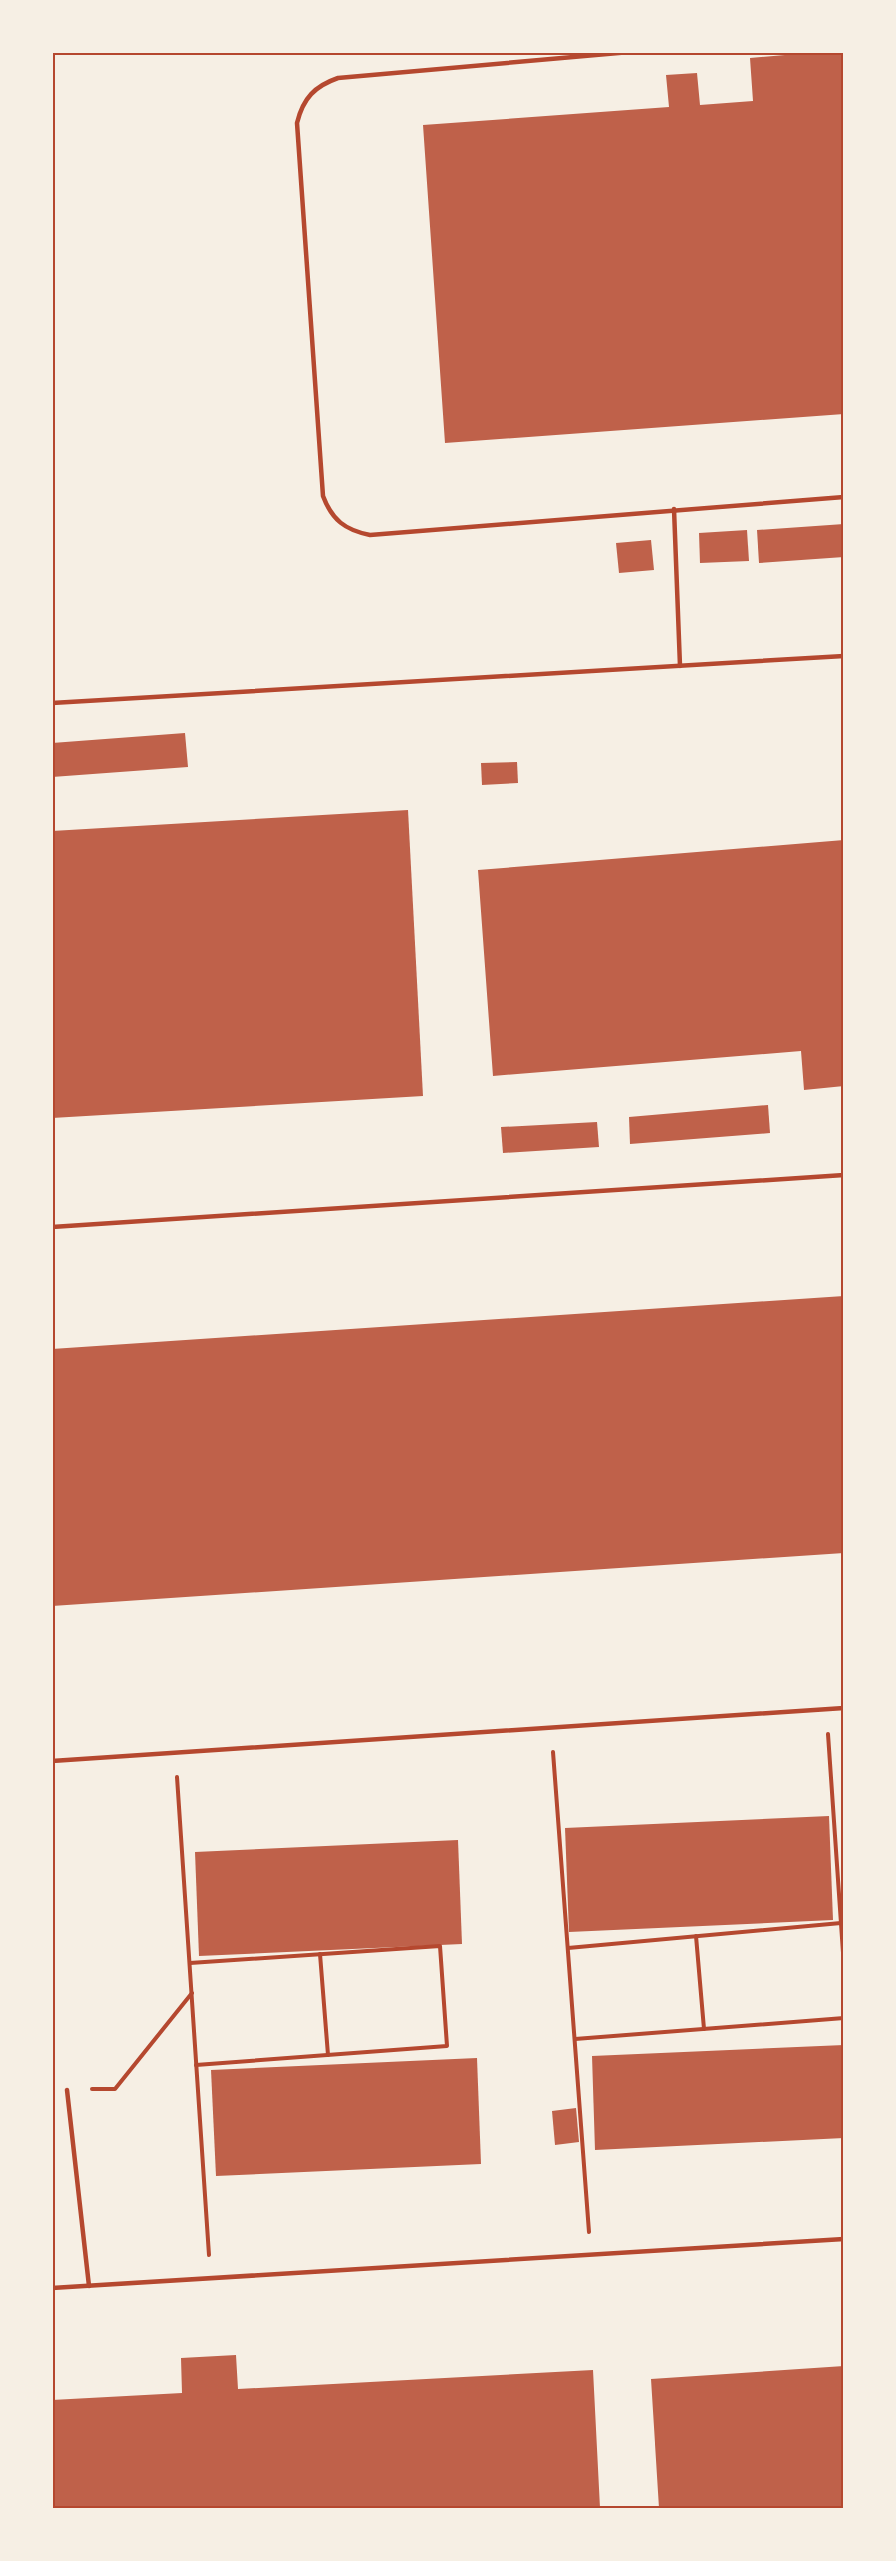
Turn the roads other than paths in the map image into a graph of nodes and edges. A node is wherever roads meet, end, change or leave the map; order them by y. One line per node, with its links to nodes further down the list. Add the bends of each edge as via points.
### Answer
1 (630, 52): 3 (lane, via 338,78 323,83 301,107 297,123 323,496 328,512 339,524 370,535)
2 (843, 497): 3 (lane)
3 (674, 509): 5 (lane)
4 (843, 656): 5 (lane)
5 (680, 666): 6 (lane)
6 (52, 703)
7 (843, 1175): 8 (lane)
8 (52, 1227)
9 (843, 1708): 10 (lane)
10 (52, 1761)
11 (67, 2090): 13 (lane)
12 (843, 2239): 13 (lane)
13 (89, 2286): 14 (lane)
14 (52, 2288)

